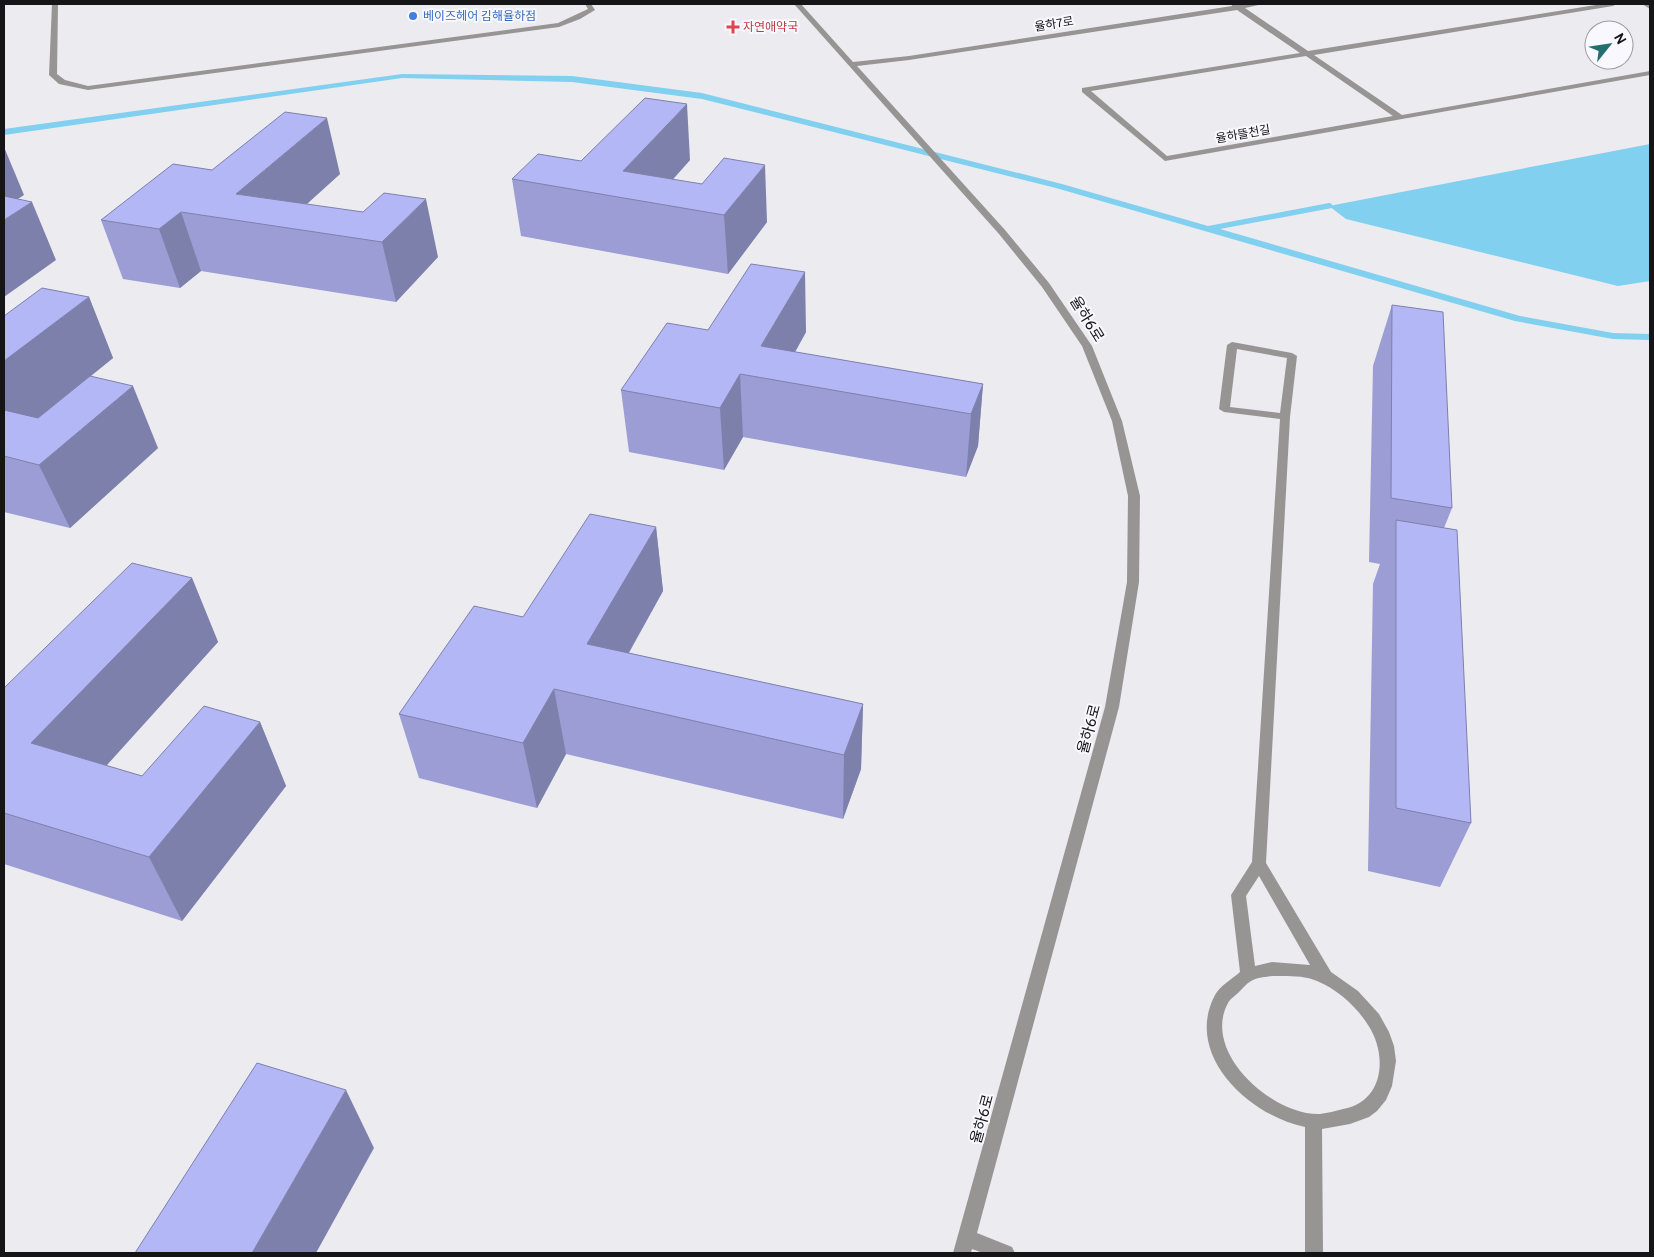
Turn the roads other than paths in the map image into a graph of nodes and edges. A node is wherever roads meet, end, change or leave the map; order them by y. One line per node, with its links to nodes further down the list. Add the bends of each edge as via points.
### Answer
1 (55, 4): 2 (street, via 53,75 62,82 88,88 559,25 592,10)
2 (588, 4)
3 (797, 4): 10 (street)
4 (1260, 4): 7 (street, 율하7로)
5 (1612, 4): 9 (street, 율하뜰천길)
6 (1645, 4): 8 (street)
7 (1236, 5): 9 (street); 10 (street, 율하7로, via 909,58)
8 (1650, 6)
9 (1307, 54): 12 (street); 12 (street, 율하뜰천길, via 1085,90 1165,159)
10 (852, 64): 18 (street, 율하6로, via 1002,232 1046,286 1087,346 1117,421 1134,496 1133,582 1112,707)
11 (1650, 74): 12 (street, 율하뜰천길)
12 (1400, 117)
13 (1285, 417): 13 (street, via 1292,356 1232,346 1224,408); 14 (street)
14 (1258, 864): 15 (street, via 1238,895); 16 (street)
15 (1248, 975): 16 (street, via 1272,969 1298,970); 17 (street, via 1230,988 1218,1006 1214,1028 1219,1052 1233,1077 1254,1098 1282,1114)
16 (1325, 977): 17 (street, via 1351,993 1372,1015 1386,1040 1389,1066 1384,1090 1367,1109 1342,1120)
17 (1313, 1121): 20 (street)
18 (964, 1246): 19 (street)
19 (1006, 1253)
20 (1314, 1253)

